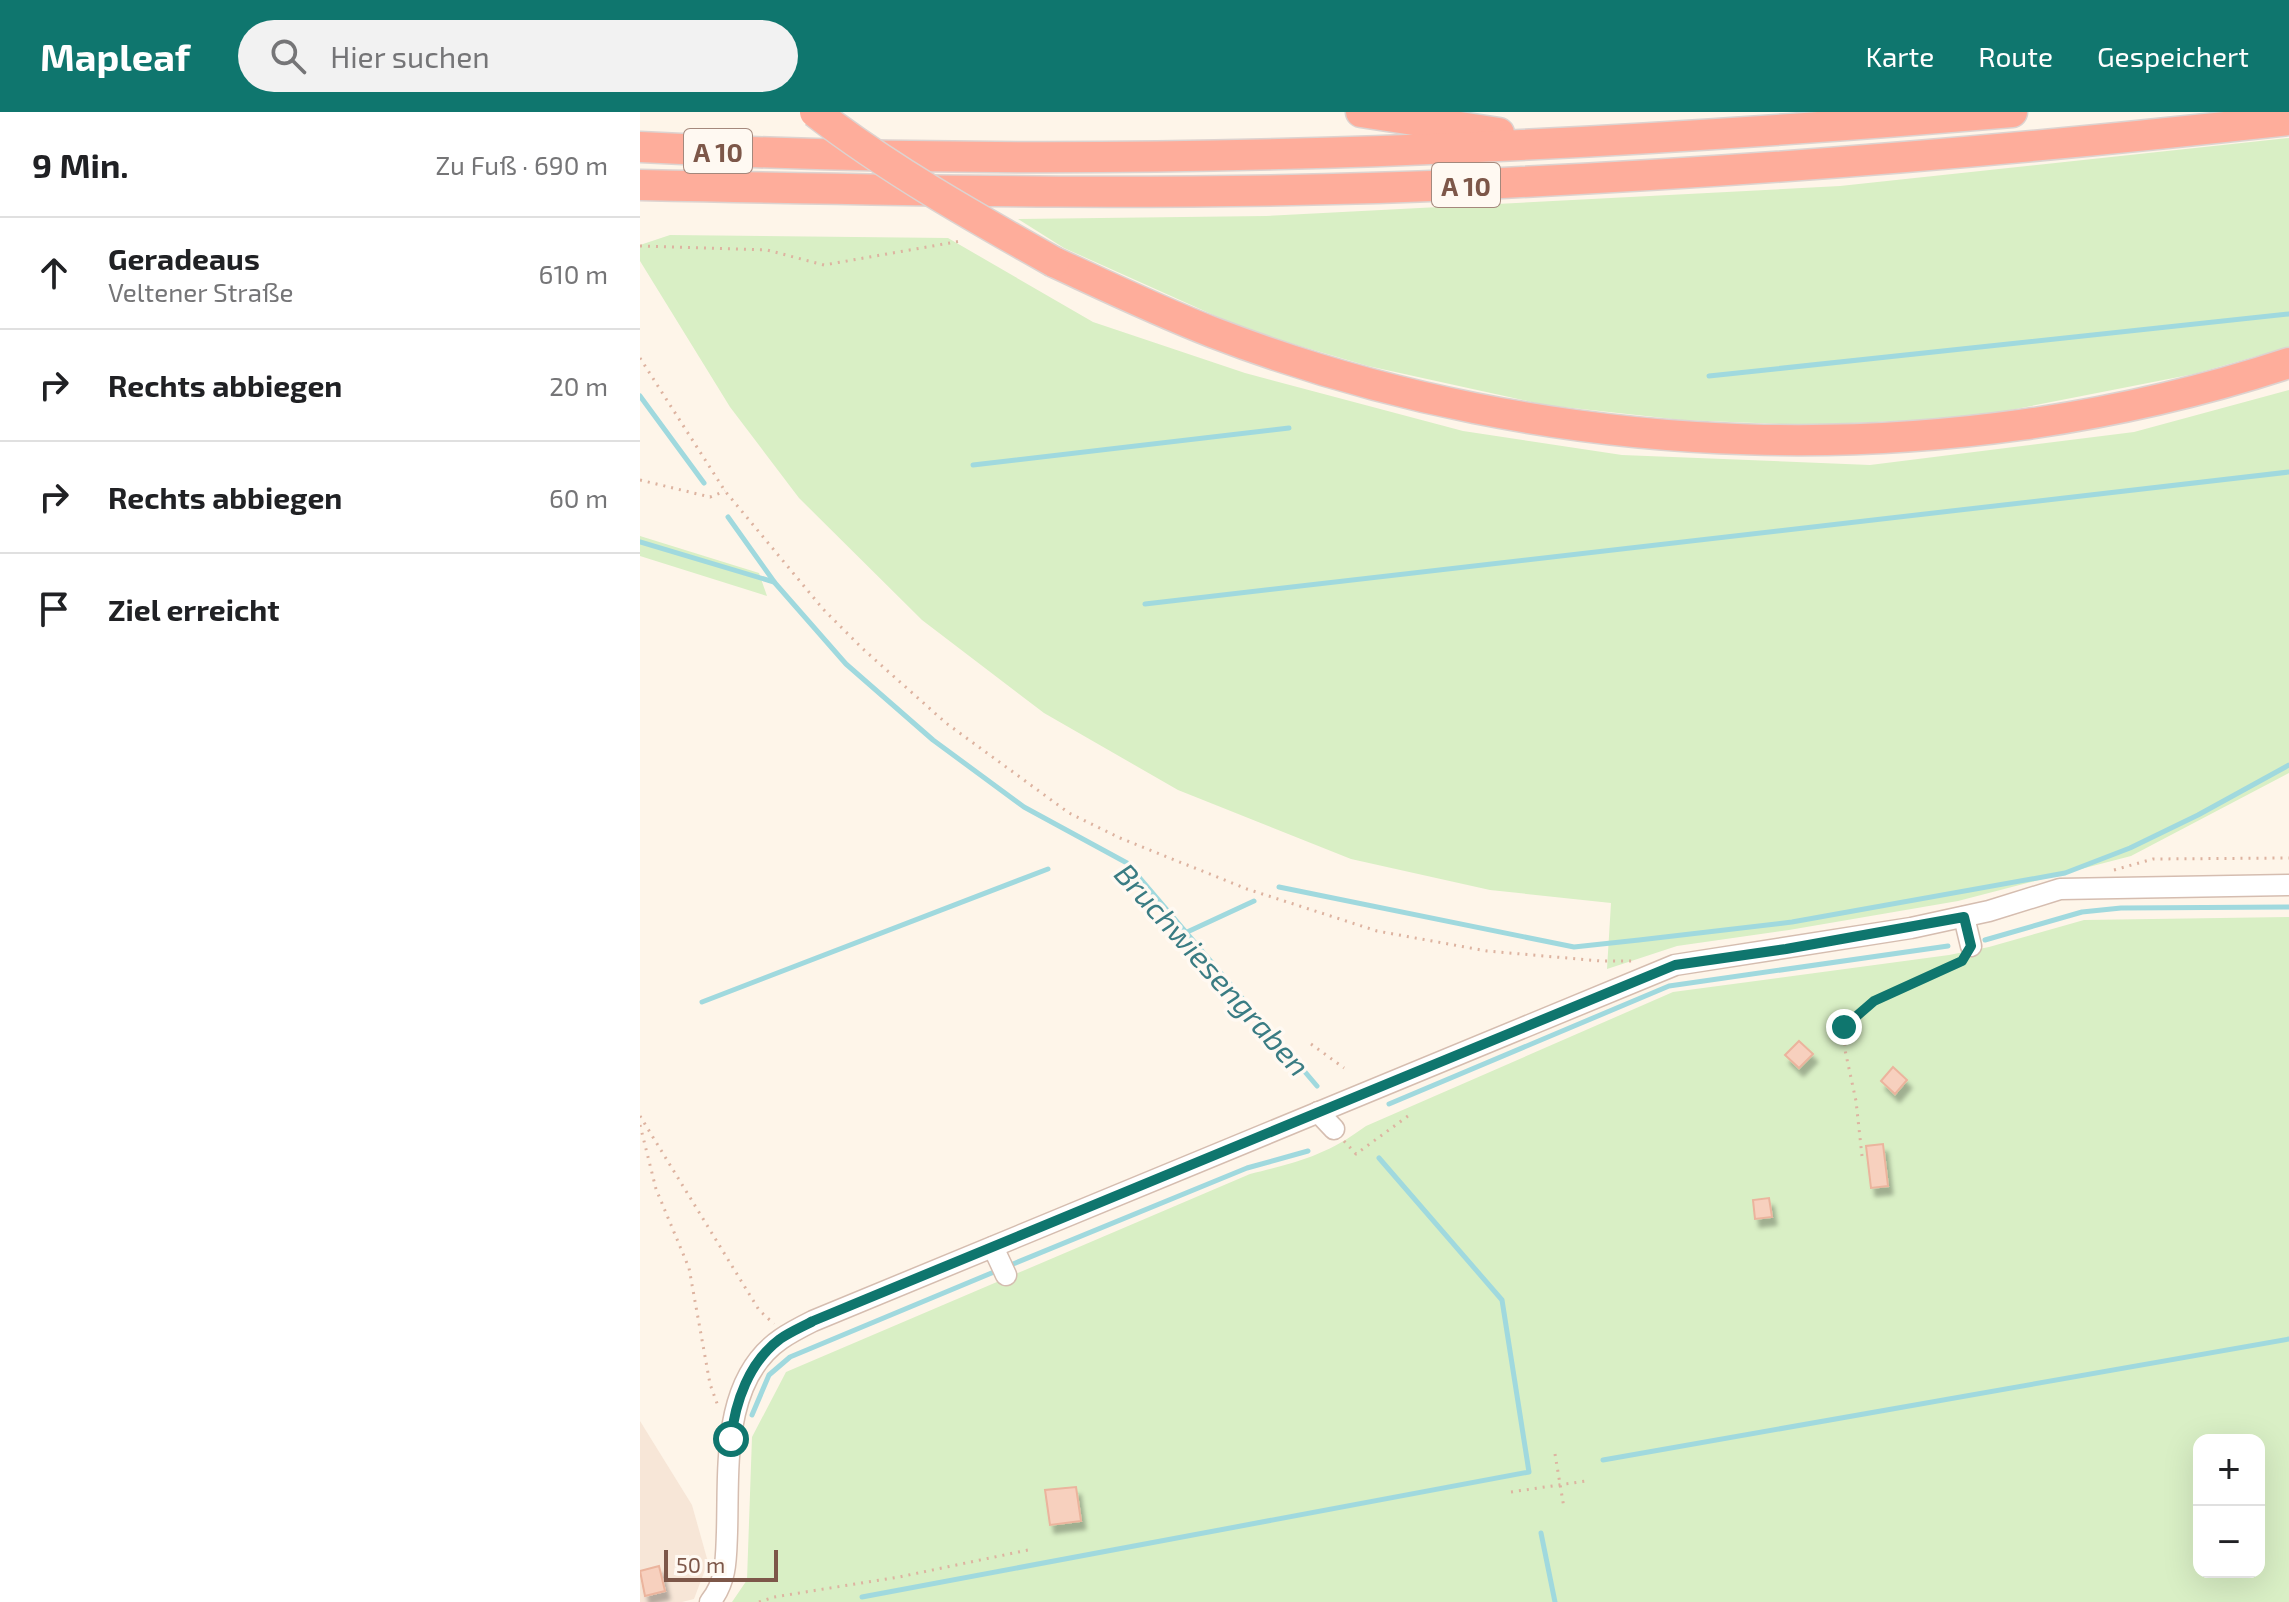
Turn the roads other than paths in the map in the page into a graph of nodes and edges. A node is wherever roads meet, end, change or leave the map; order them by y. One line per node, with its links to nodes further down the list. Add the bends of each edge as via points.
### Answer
1 (815, 112): 8 (highway, bridge, via 986,224 1136,301 1213,333 1356,379 1540,420 1655,433 1815,440 1916,436 2096,412)
2 (1361, 112): 5 (highway)
3 (2012, 112): 5 (highway, A 10)
4 (2289, 120): 7 (highway, A 10, via 1861,161 1476,185 1107,192)
5 (1568, 143): 6 (highway, A 10, via 1054,156 840,156)
6 (640, 147)
7 (640, 185)
8 (2289, 363)
9 (2289, 885): 10 (street, via 2123,877)
10 (1964, 917): 11 (street); 12 (street, via 1648,968 1350,1081)
11 (1971, 946)
12 (1318, 1112): 13 (street); 14 (street, via 1287,1115)
13 (1334, 1129)
14 (993, 1247): 15 (street); 16 (street, via 813,1321 779,1340 759,1361 734,1415 726,1569)
15 (1006, 1275)
16 (711, 1602)

